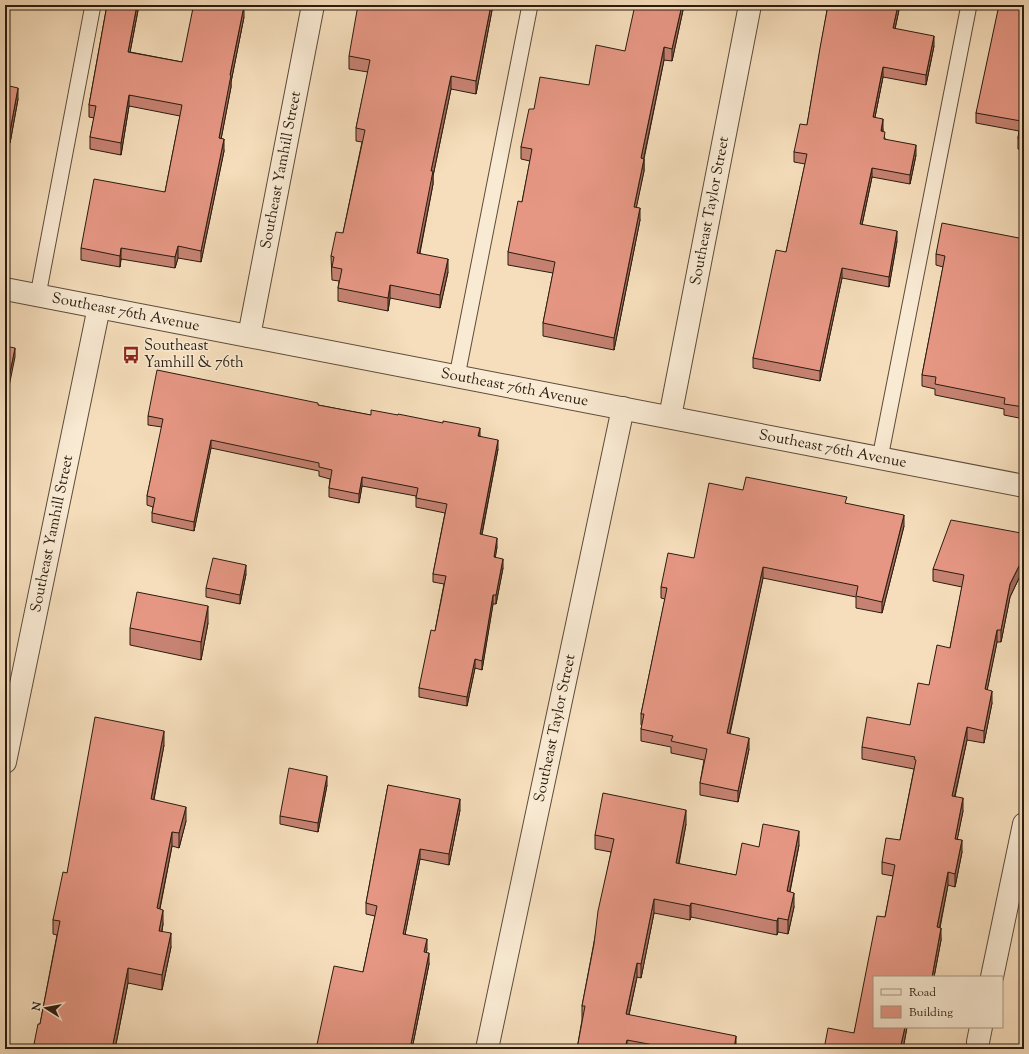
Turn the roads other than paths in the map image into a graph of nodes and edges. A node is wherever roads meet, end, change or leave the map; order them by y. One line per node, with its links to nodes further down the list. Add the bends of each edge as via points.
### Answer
1 (93, 5): 7 (lane)
2 (313, 5): 9 (street, Southeast Yamhill Street)
3 (530, 5): 10 (lane)
4 (750, 5): 12 (street, Southeast Taylor Street)
5 (969, 5): 13 (lane)
6 (5, 288): 7 (street, Southeast 76th Avenue)
7 (38, 295): 8 (street, Southeast 76th Avenue)
8 (99, 307): 9 (street, Southeast 76th Avenue); 15 (street, Southeast Yamhill Street)
9 (249, 336): 10 (street, Southeast 76th Avenue)
10 (457, 376): 11 (street, Southeast 76th Avenue)
11 (623, 408): 12 (street, Southeast 76th Avenue); 18 (street, Southeast Taylor Street)
12 (670, 417): 13 (street, Southeast 76th Avenue)
13 (880, 458): 14 (street, Southeast 76th Avenue)
14 (1024, 486)
15 (5, 762)
16 (1024, 824): 17 (street)
17 (992, 976)
18 (487, 1049)

